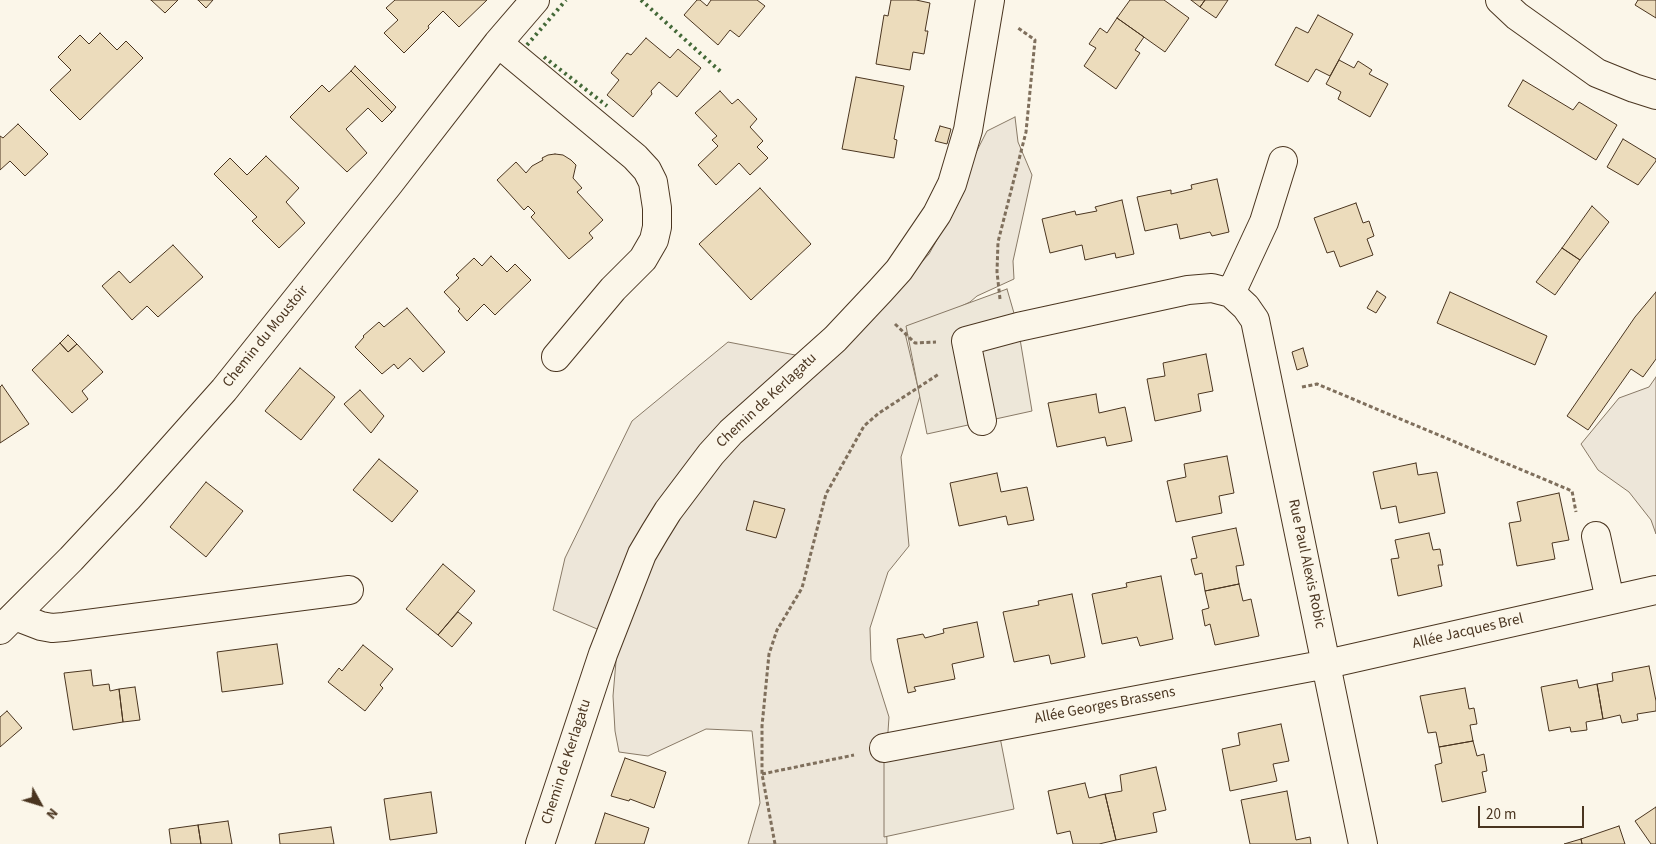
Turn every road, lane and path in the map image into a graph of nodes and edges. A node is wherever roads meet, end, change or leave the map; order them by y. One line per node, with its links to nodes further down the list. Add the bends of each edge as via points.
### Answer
1 (534, 0): 4 (street, Chemin du Moustoir)
2 (1500, 0): 5 (street, via 1516,16 1597,73)
3 (989, 8): 8 (street, Chemin de Kerlagatu, via 968,130 952,184 918,243 899,270); 9 (path, via 1035,40 1026,132 998,242 998,282)
4 (498, 43): 11 (street, via 635,157 653,182 657,208 654,240 643,259 613,289); 18 (street, Chemin du Moustoir, via 224,390 128,498)
5 (1656, 95)
6 (1283, 161): 7 (street, via 1264,222)
7 (1231, 293): 9 (street, via 1212,288 1188,290); 12 (street, Rue Paul Alexis Robic, via 1255,320)
8 (870, 301): 10 (path, via 915,343); 22 (street, Chemin de Kerlagatu, via 834,339 726,437 668,511 650,540 602,654)
9 (1006, 330): 10 (street)
10 (968, 348): 13 (street); 21 (path, via 864,426 826,494 802,588 777,630 769,654 762,726)
11 (556, 357)
12 (1270, 393): 14 (path, via 1317,384 1572,490 1578,521); 19 (street, Rue Paul Alexis Robic)
13 (982, 421)
14 (1596, 536): 17 (street)
15 (349, 590): 18 (street, Chemin du Moustoir, via 64,627)
16 (1656, 590): 17 (street, Allée Jacques Brel)
17 (1610, 600): 19 (street, Allée Jacques Brel)
18 (8, 623)
19 (1327, 664): 20 (street, Allée Georges Brassens); 24 (street, Rue Paul Alexis Robic)
20 (884, 748): 21 (path)
21 (762, 774): 23 (path)
22 (540, 844)
23 (775, 844)
24 (1363, 844)

